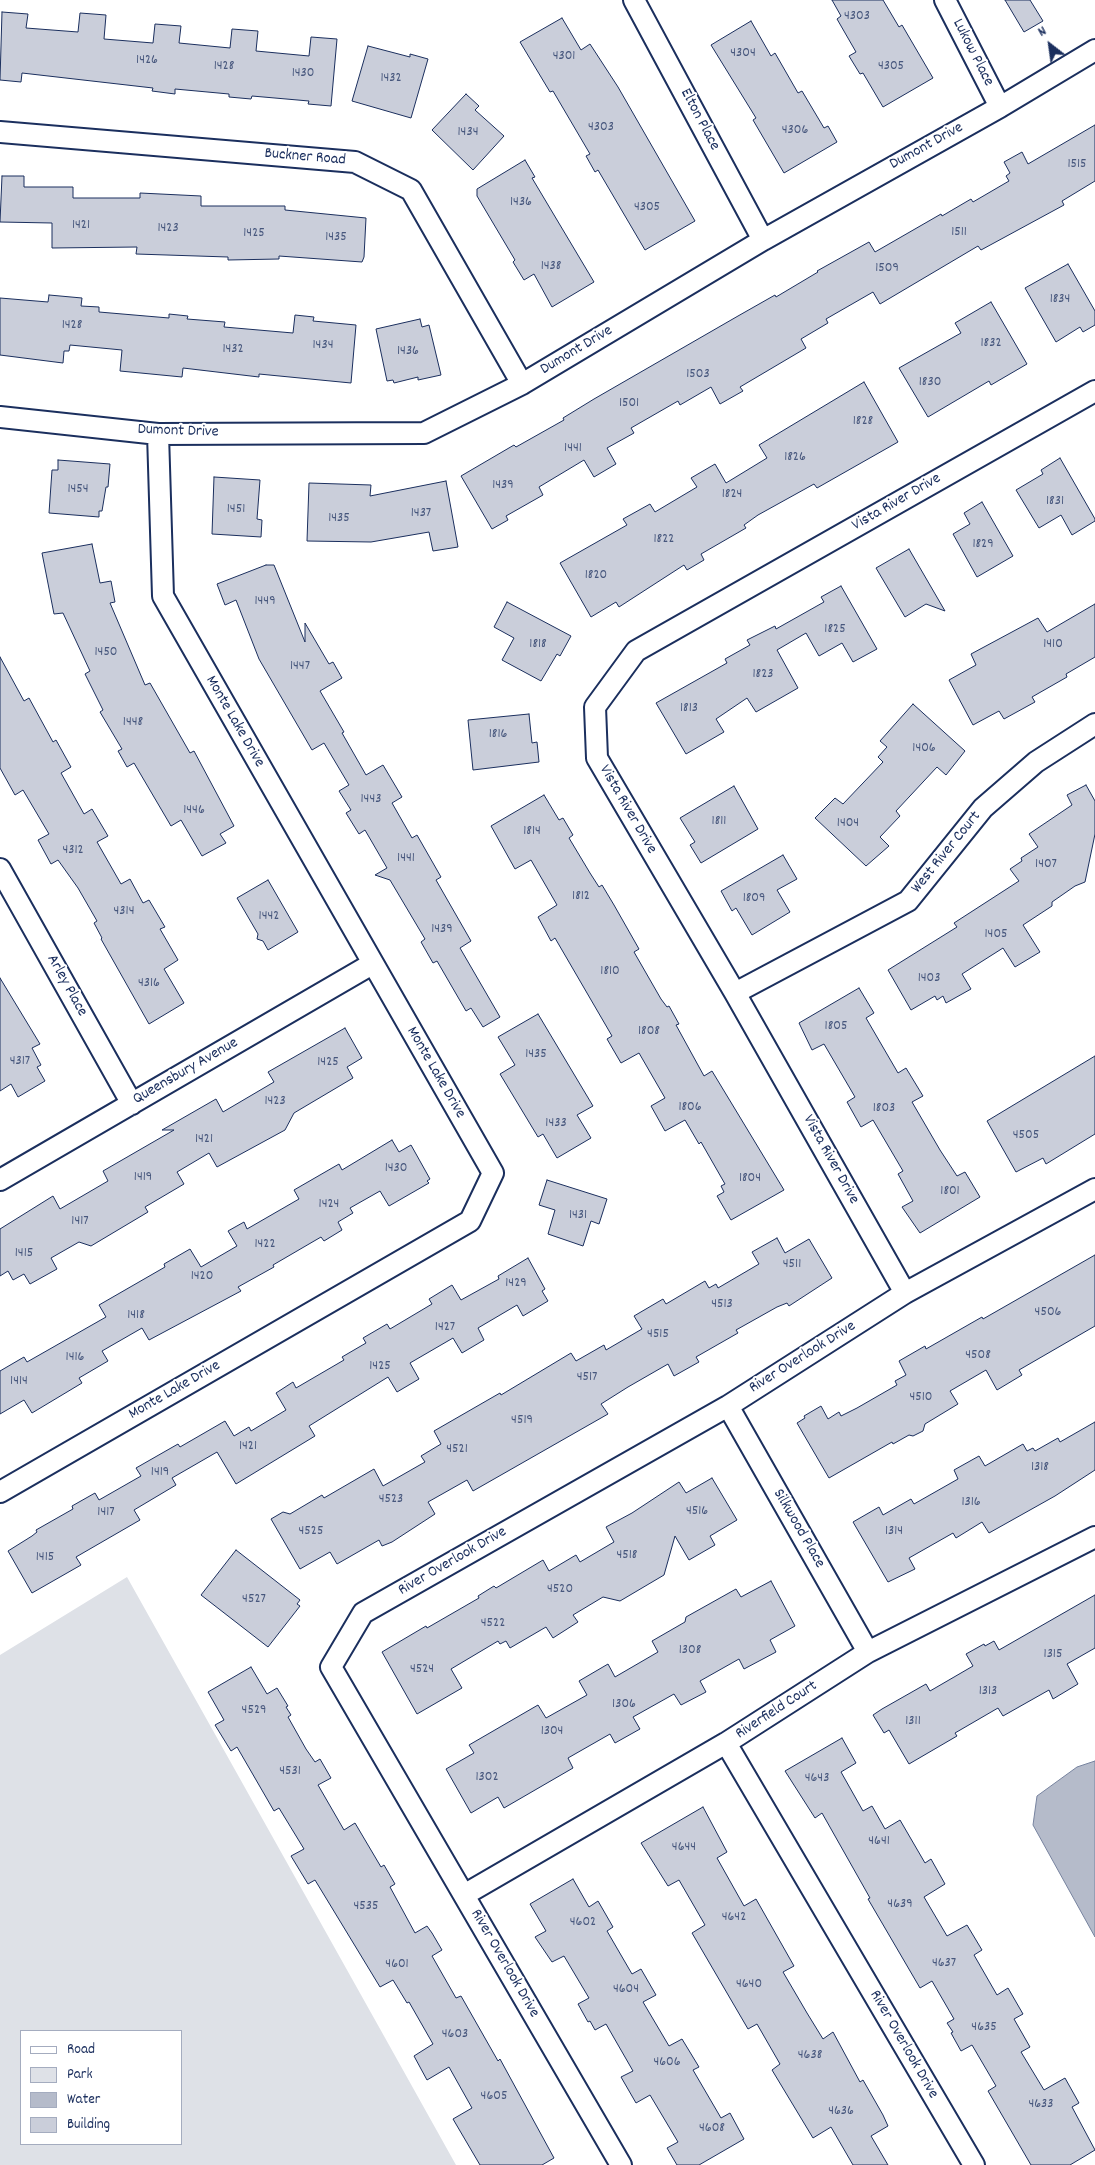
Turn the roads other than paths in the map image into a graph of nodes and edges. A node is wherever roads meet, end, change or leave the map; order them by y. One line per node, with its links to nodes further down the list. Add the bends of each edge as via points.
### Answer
1 (634, 0): 6 (street, Elton Place)
2 (945, 0): 4 (street, Lukow Place)
3 (1095, 50): 4 (street, Dumont Drive)
4 (1000, 107): 6 (street, Dumont Drive)
5 (0, 132): 7 (street, Buckner Road, via 355,162 410,190)
6 (763, 240): 7 (street, Dumont Drive)
7 (522, 384): 10 (street, Dumont Drive, via 424,433)
8 (1095, 390): 14 (street, Vista River Drive, via 636,651 596,707 597,758)
9 (0, 416): 10 (street, Dumont Drive)
10 (158, 434): 13 (street, Monte Lake Drive, via 163,596)
11 (1095, 724): 14 (street, West River Court, via 1036,762 983,808 908,901)
12 (0, 869): 15 (street, Arley Place)
13 (372, 964): 15 (street, Queensbury Avenue); 20 (street, Monte Lake Drive, via 493,1172 470,1221)
14 (735, 993): 18 (street, Vista River Drive)
15 (132, 1104): 16 (street, Queensbury Avenue)
16 (0, 1180)
17 (1095, 1189): 18 (street, River Overlook Drive)
18 (905, 1293): 19 (street, River Overlook Drive)
19 (728, 1406): 22 (street, Silkwood Place); 24 (street, River Overlook Drive, via 363,1613 332,1667)
20 (0, 1492)
21 (1095, 1537): 22 (street, Riverfield Court)
22 (868, 1652): 23 (street, Riverfield Court)
23 (726, 1743): 24 (street, Riverfield Court); 26 (street, River Overlook Drive)
24 (464, 1895): 25 (street, River Overlook Drive)
25 (620, 2165)
26 (974, 2165)

